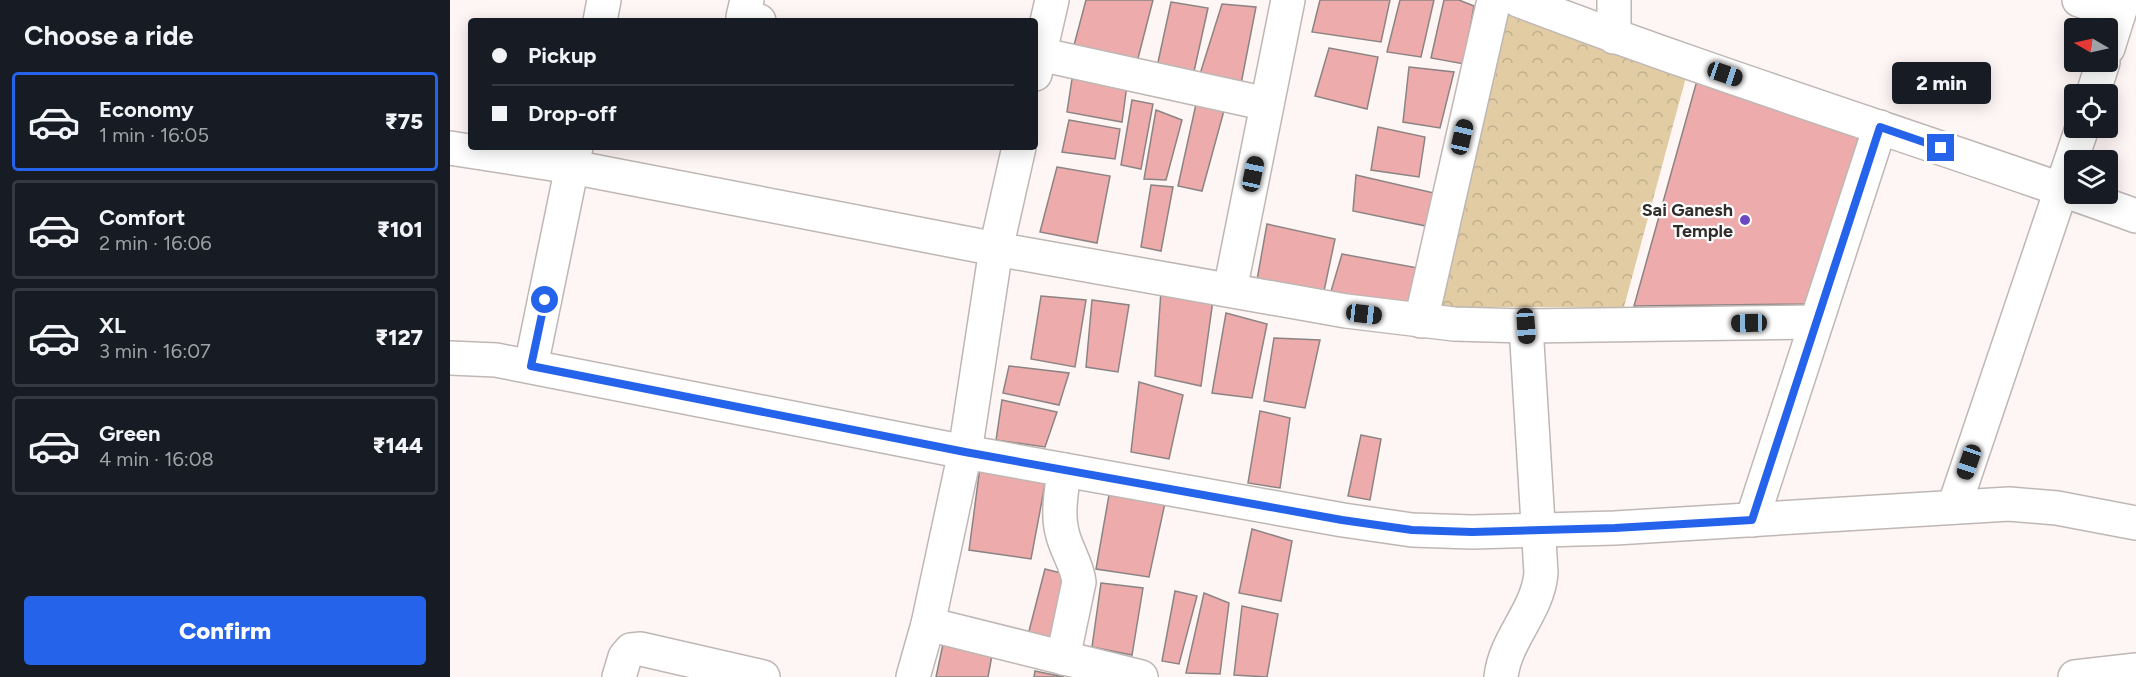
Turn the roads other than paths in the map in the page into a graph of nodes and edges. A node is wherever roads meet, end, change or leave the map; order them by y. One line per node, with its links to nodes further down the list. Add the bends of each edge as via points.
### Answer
1 (604, 0): 10 (street)
2 (747, 0): 11 (street, via 743,17)
3 (1052, 0): 13 (street)
4 (1288, 0): 15 (street)
5 (1494, 0): 27 (street)
6 (1518, 0): 12 (street)
7 (1614, 0): 12 (street)
8 (2079, 0): 9 (street)
9 (2121, 6)
10 (601, 18)
11 (747, 18)
12 (1614, 37): 16 (street)
13 (1038, 60)
14 (1038, 64): 15 (street)
15 (1267, 104): 26 (street)
16 (1880, 127): 23 (street); 28 (street)
17 (2079, 138): 23 (street)
18 (450, 148): 19 (street)
19 (468, 149)
20 (478, 150): 22 (street)
21 (1018, 150): 25 (street)
22 (574, 157): 25 (street); 31 (street)
23 (2063, 190): 24 (street); 34 (street)
24 (2136, 216)
25 (996, 249): 26 (street); 32 (street)
26 (1230, 290): 27 (street)
27 (1421, 321): 29 (street)
28 (1816, 322): 29 (street); 35 (street)
29 (1526, 326): 37 (street)
30 (450, 357): 31 (street)
31 (531, 366): 32 (street)
32 (965, 452): 33 (street); 38 (street)
33 (1064, 470): 37 (street, via 1412,530); 39 (street, via 1061,531 1079,582)
34 (1954, 507): 35 (street); 36 (street, via 2009,504 2056,508)
35 (1752, 520): 37 (street)
36 (2136, 523)
37 (1539, 530): 45 (street, via 1540,587 1509,648)
38 (928, 624): 39 (street); 43 (street)
39 (1063, 658): 44 (street)
40 (2136, 670): 46 (street)
41 (619, 677): 42 (street, via 625,657 631,650 641,649)
42 (763, 677)
43 (913, 677)
44 (1141, 677)
45 (1501, 677)
46 (2075, 677)

